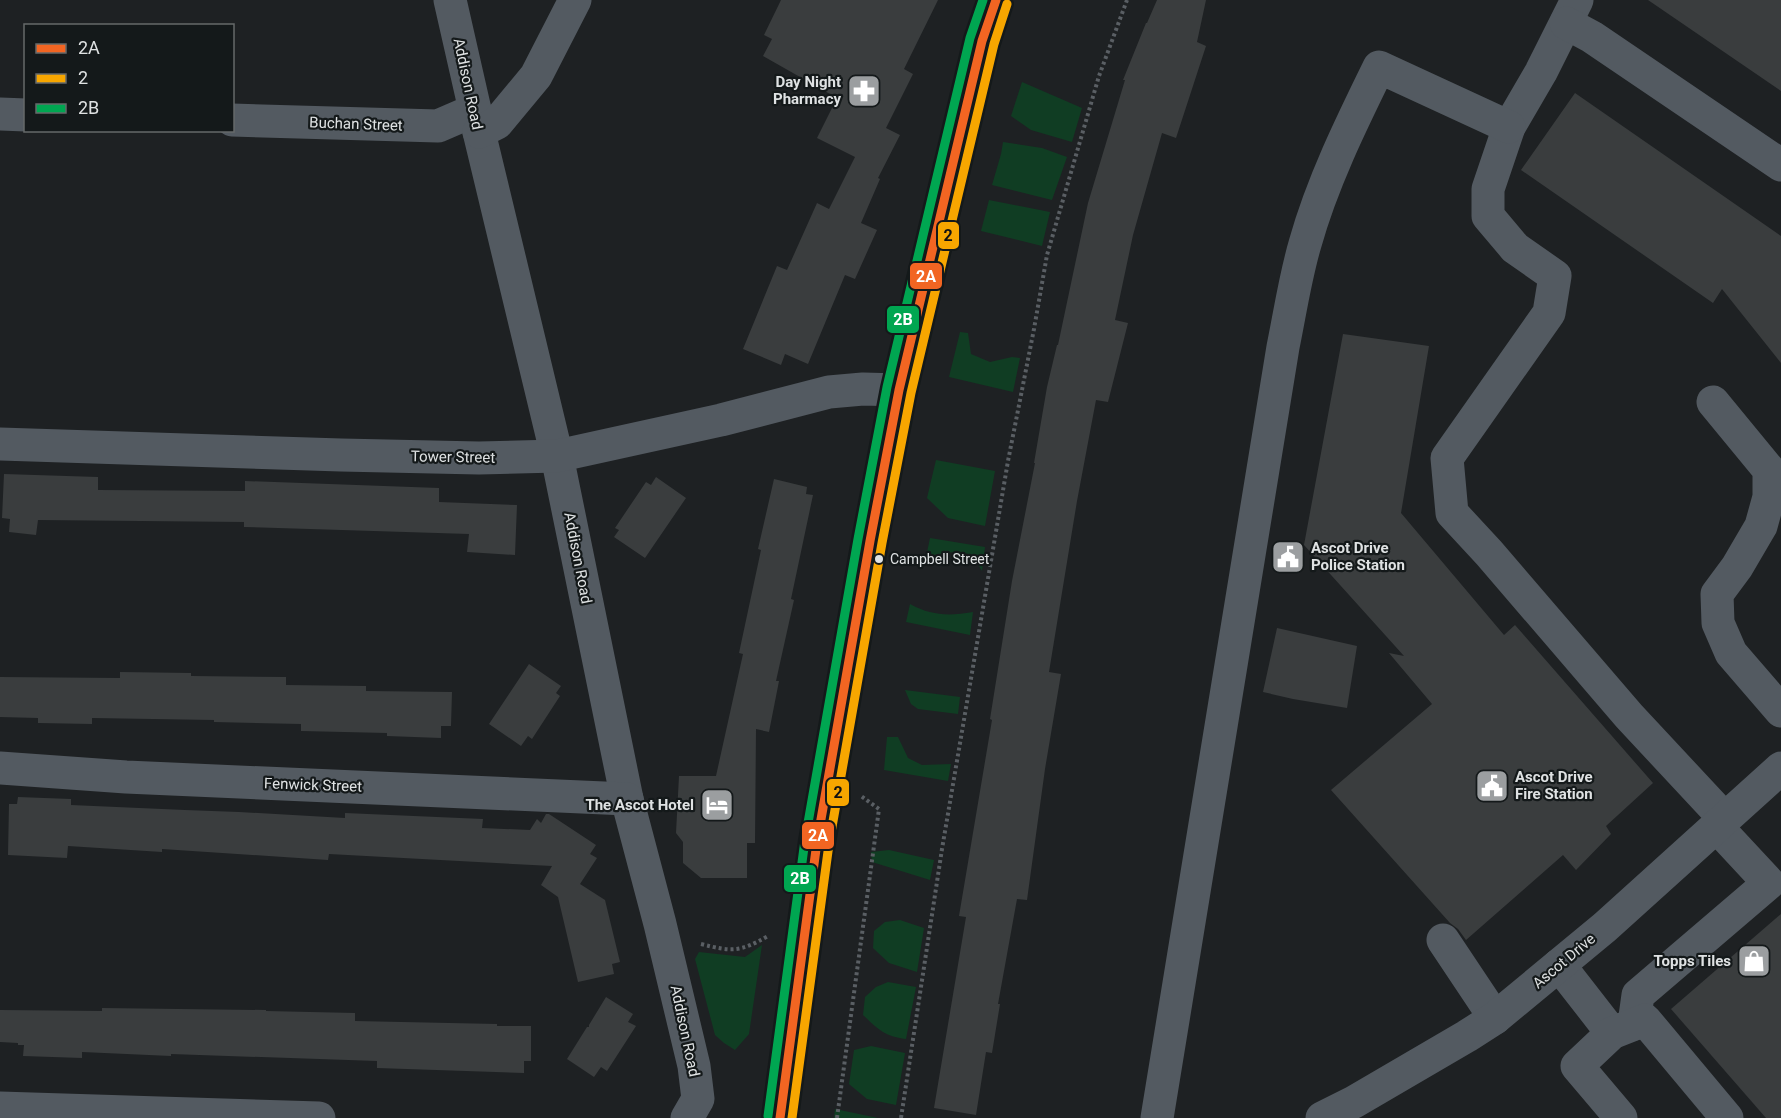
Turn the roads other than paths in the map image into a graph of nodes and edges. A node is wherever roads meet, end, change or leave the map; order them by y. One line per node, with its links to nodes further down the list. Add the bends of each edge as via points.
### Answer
1 (450, 0): 8 (street, Addison Road)
2 (575, 0): 8 (street, Buchan Street, via 536,76 497,123)
3 (996, 0): 11 (main road, via 982,41)
4 (1571, 11): 9 (street); 10 (street, via 1592,37)
5 (0, 114): 6 (street)
6 (24, 115)
7 (234, 120): 8 (street, Buchan Street, via 438,126)
8 (477, 121): 14 (street, Addison Road)
9 (1509, 127): 19 (street, via 1488,189 1488,216 1515,248 1555,276 1549,313 1448,458 1452,513); 28 (street, via 1379,67 1319,200 1304,245 1283,347)
10 (1781, 165)
11 (899, 390): 14 (street, Tower Street, via 829,392); 27 (main road, via 817,842)
12 (1713, 402): 15 (street, via 1769,470 1769,496 1761,526 1717,594 1718,623 1731,653)
13 (0, 444): 14 (street, Tower Street, via 479,458)
14 (557, 456): 18 (street, Addison Road)
15 (1781, 711)
16 (0, 768): 18 (street, Fenwick Street, via 138,778)
17 (1781, 768): 19 (street, Ascot Drive)
18 (627, 799): 25 (street, Addison Road, via 694,1066 698,1099)
19 (1720, 823): 21 (street, Ascot Drive); 23 (street, via 1770,883 1638,995)
20 (1443, 940): 22 (street)
21 (1559, 965): 22 (street, Ascot Drive); 23 (street)
22 (1495, 1018): 29 (street, Ascot Drive)
23 (1623, 1028): 30 (street, via 1577,1066); 31 (street, via 1645,1020)
24 (0, 1108): 26 (street)
25 (689, 1116)
26 (319, 1118)
27 (780, 1118)
28 (1157, 1118)
29 (1322, 1118)
30 (1621, 1118)
31 (1727, 1118)

